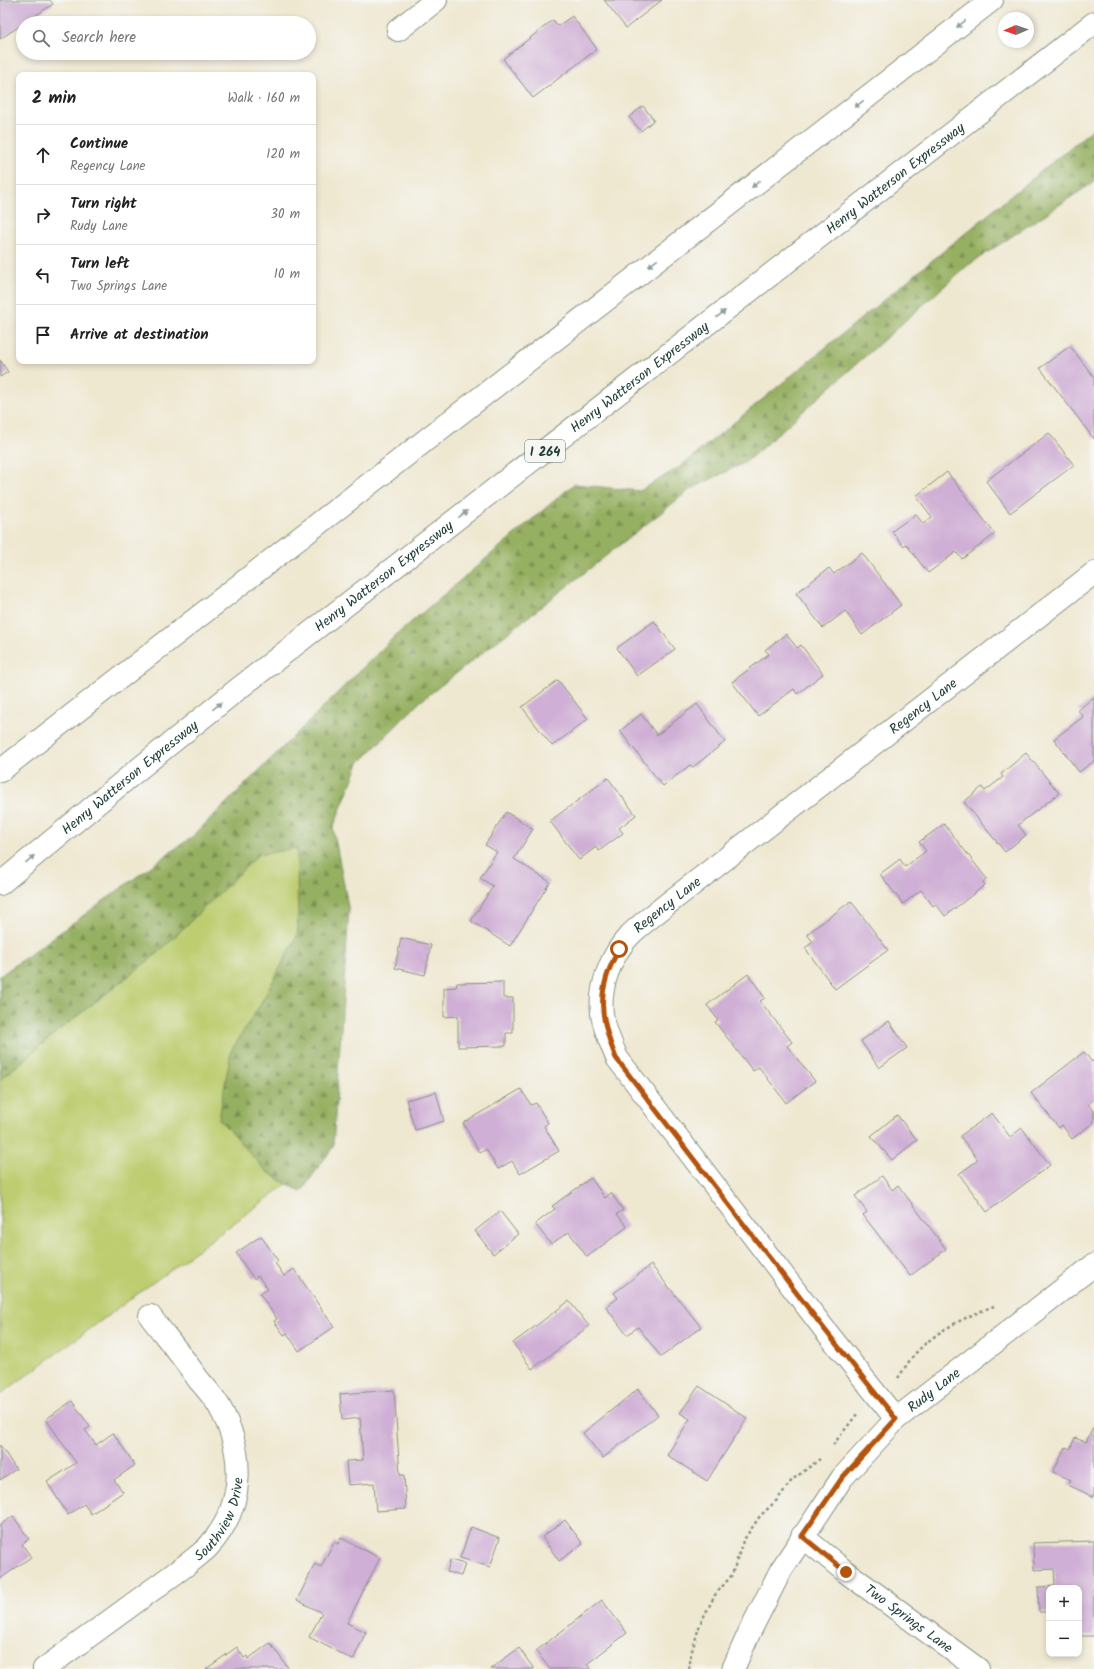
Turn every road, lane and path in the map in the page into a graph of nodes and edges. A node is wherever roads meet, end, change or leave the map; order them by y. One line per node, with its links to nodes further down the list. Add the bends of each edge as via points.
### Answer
1 (436, 0): 4 (main road)
2 (992, 0): 6 (main road, one-way to 6)
3 (1094, 23): 7 (main road, Henry Watterson Expressway / I 264, one-way to 3, via 238,689)
4 (398, 30)
5 (1094, 573): 10 (main road, Regency Lane, via 630,935 611,963 603,987 602,1013 606,1033 616,1058)
6 (0, 771)
7 (0, 884)
8 (1094, 1265): 10 (main road, Rudy Lane)
9 (150, 1316): 12 (main road, Southview Drive, via 218,1405 232,1435 238,1471 233,1505 226,1522 208,1547 190,1563)
10 (896, 1419): 11 (main road, Rudy Lane, via 842,1478)
11 (802, 1536): 13 (main road, Rudy Lane, via 781,1570); 14 (main road, Two Springs Lane, via 846,1572)
12 (44, 1669)
13 (733, 1669)
14 (978, 1669)

